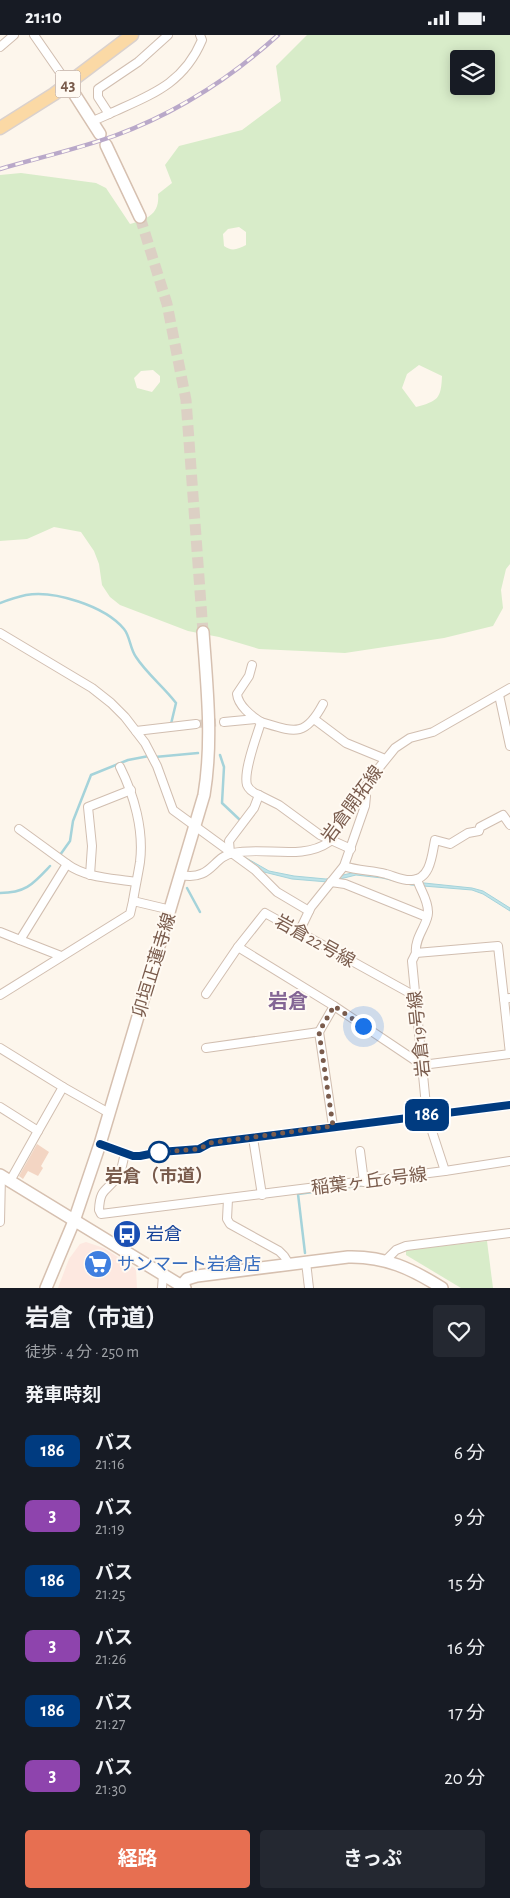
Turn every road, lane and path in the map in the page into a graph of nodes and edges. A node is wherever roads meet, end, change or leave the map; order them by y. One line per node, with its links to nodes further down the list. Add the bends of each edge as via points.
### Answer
1 (14, 35): 6 (street)
2 (34, 35): 7 (street)
3 (132, 35): 7 (main road, 43)
4 (168, 35): 8 (street, via 138,62 98,89 98,97)
5 (200, 35): 8 (street, via 202,40 191,62 174,81)
6 (0, 47)
7 (68, 84): 9 (main road); 10 (main road, 43)
8 (109, 114): 9 (street)
9 (93, 121): 11 (main road)
10 (0, 128)
11 (100, 134)
12 (106, 145): 13 (main road)
13 (140, 217)
14 (203, 632): 32 (main road, 卯垣正蓮寺線, via 209,764)
15 (0, 633): 24 (street, via 92,688)
16 (252, 665): 21 (street, via 237,699)
17 (510, 688): 18 (street, 岩倉開拓線)
18 (500, 695): 25 (street); 26 (street, 岩倉開拓線, via 434,732 403,742)
19 (323, 704): 20 (street)
20 (314, 719): 21 (street, via 307,727 296,730); 26 (street, via 346,743)
21 (259, 720): 22 (street); 30 (street, via 247,773 247,783)
22 (224, 722)
23 (196, 724): 24 (street)
24 (136, 731): 32 (street, via 151,753 173,810)
25 (510, 746)
26 (385, 759): 29 (street, 岩倉開拓線)
27 (120, 767): 28 (street)
28 (131, 790): 39 (street, via 88,807 92,845); 42 (street, via 140,833)
29 (364, 790): 34 (street, 岩倉開拓線); 35 (street, via 364,806)
30 (259, 795): 34 (street); 36 (street, via 254,808 230,841)
31 (510, 825): 43 (street, via 503,815 480,827 479,831 468,833 450,844 435,840 426,873)
32 (196, 826): 36 (street); 40 (main road, 卯垣正蓮寺線)
33 (19, 829): 37 (street)
34 (330, 840): 35 (street); 36 (street, 岩倉開拓線, via 309,850)
35 (351, 849): 38 (street)
36 (230, 853): 40 (street, via 203,874); 46 (street, via 277,892)
37 (67, 864): 39 (street); 50 (street)
38 (344, 866): 41 (street); 43 (street)
39 (90, 875): 42 (street)
40 (182, 875): 45 (main road, 卯垣正蓮寺線)
41 (333, 879): 46 (street); 47 (street)
42 (136, 882): 44 (street)
43 (418, 882): 47 (street, via 425,895)
44 (134, 901): 45 (street); 53 (street, via 130,914)
45 (171, 910): 66 (main road, 卯垣正蓮寺線)
46 (309, 911): 49 (street)
47 (427, 917): 52 (street, 岩倉19号線, via 415,946)
48 (0, 932): 50 (street)
49 (299, 932): 51 (street, 岩倉22号線, via 264,913); 56 (street, 岩倉22号線)
50 (20, 940): 53 (street)
51 (238, 947): 54 (street, 岩倉22号線); 58 (street)
52 (416, 953): 56 (street, 岩倉19号線, via 412,961); 57 (street, via 498,946)
53 (62, 956): 55 (street)
54 (206, 994)
55 (0, 995)
56 (414, 996): 62 (street, 岩倉19号線)
57 (507, 999): 62 (street, via 510,1054)
58 (334, 1006): 59 (street); 62 (street)
59 (319, 1032): 61 (street); 68 (street)
60 (0, 1048): 63 (street)
61 (206, 1048)
62 (422, 1065): 67 (street, 岩倉19号線)
63 (63, 1087): 66 (street); 69 (street)
64 (510, 1105): 67 (street)
65 (0, 1107): 69 (street)
66 (109, 1113): 71 (main road, 卯垣正蓮寺線)
67 (427, 1115): 68 (street); 75 (street, 岩倉19号線)
68 (333, 1126): 70 (street)
69 (38, 1131): 76 (street)
70 (253, 1138): 73 (street, via 140,1156); 78 (street)
71 (100, 1144): 73 (street); 80 (main road, 卯垣正蓮寺線)
72 (360, 1151): 77 (street)
73 (125, 1153): 79 (street, 稲葉ヶ丘6号線, via 119,1175 101,1196 101,1214)
74 (510, 1161): 75 (street, 稲葉ヶ丘6号線)
75 (445, 1171): 77 (street, 稲葉ヶ丘6号線)
76 (4, 1177): 80 (main road); 81 (street)
77 (364, 1182): 78 (street, 稲葉ヶ丘6号線)
78 (262, 1195): 79 (street, 稲葉ヶ丘6号線)
79 (228, 1199): 85 (street, via 227,1219 230,1224 279,1251)
80 (74, 1221): 86 (main road); 88 (main road, 卯垣正蓮寺線)
81 (0, 1222)
82 (510, 1233): 83 (street, via 406,1246)
83 (386, 1260): 84 (main road, via 348,1257); 91 (main road, via 407,1267)
84 (306, 1262): 85 (main road); 90 (street)
85 (289, 1264): 87 (main road, via 197,1276 187,1279)
86 (163, 1275): 87 (main road); 89 (street)
87 (183, 1287)
88 (46, 1288)
89 (162, 1288)
90 (309, 1288)
91 (442, 1288)

